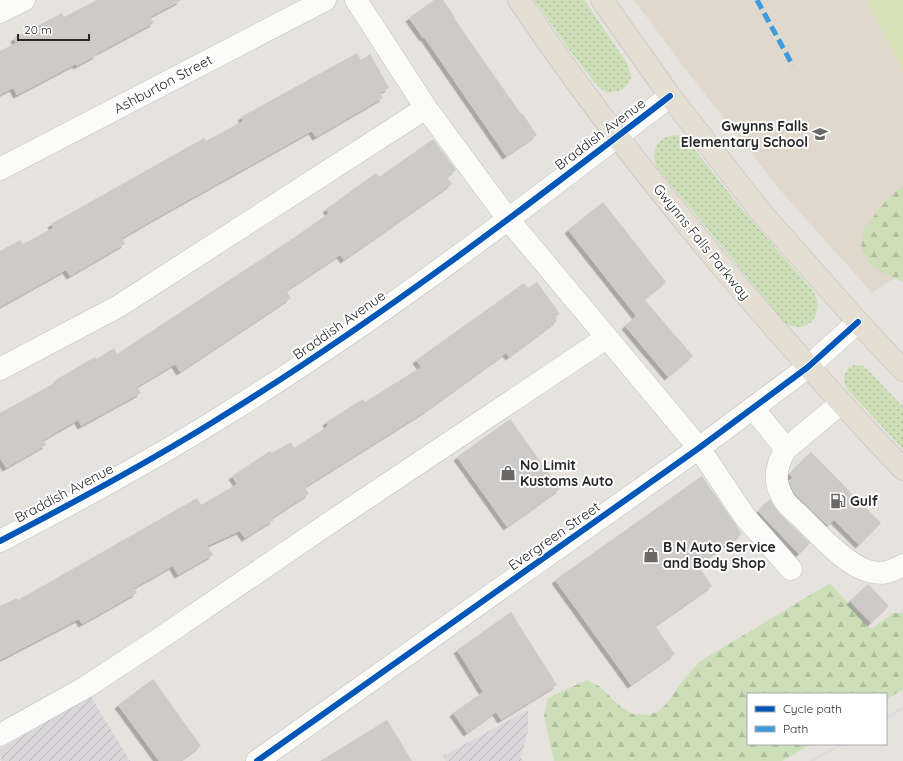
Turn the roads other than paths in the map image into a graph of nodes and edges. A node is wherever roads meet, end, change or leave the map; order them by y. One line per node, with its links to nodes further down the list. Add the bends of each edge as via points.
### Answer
1 (24, 0): 6 (street)
2 (325, 0): 10 (street, Ashburton Street)
3 (356, 0): 8 (street)
4 (519, 0): 9 (main road, Gwynns Falls Parkway)
5 (602, 0): 7 (main road)
6 (0, 12)
7 (670, 96): 9 (street, Braddish Avenue); 12 (main road, via 760,211)
8 (426, 108): 11 (street); 15 (street, via 119,306)
9 (617, 136): 11 (street, Braddish Avenue); 14 (main road, Gwynns Falls Parkway, via 687,224)
10 (0, 169)
11 (508, 220): 13 (street); 22 (street, Braddish Avenue, via 360,326 227,414 132,471)
12 (858, 322): 14 (street, Evergreen Street); 16 (main road)
13 (606, 338): 19 (street); 25 (street, via 162,638 86,687)
14 (808, 367): 17 (main road, Gwynns Falls Parkway); 18 (street, Evergreen Street)
15 (0, 369)
16 (903, 370)
17 (842, 403): 20 (street); 21 (main road, Gwynns Falls Parkway)
18 (753, 408): 19 (street, Evergreen Street); 20 (street)
19 (699, 448): 24 (street, via 744,517); 26 (street, Evergreen Street)
20 (786, 449): 23 (street, via 777,468 777,484 784,500 823,539 853,565 869,571 884,574)
21 (903, 469)
22 (0, 541)
23 (903, 565)
24 (792, 569)
25 (0, 735)
26 (257, 761)

